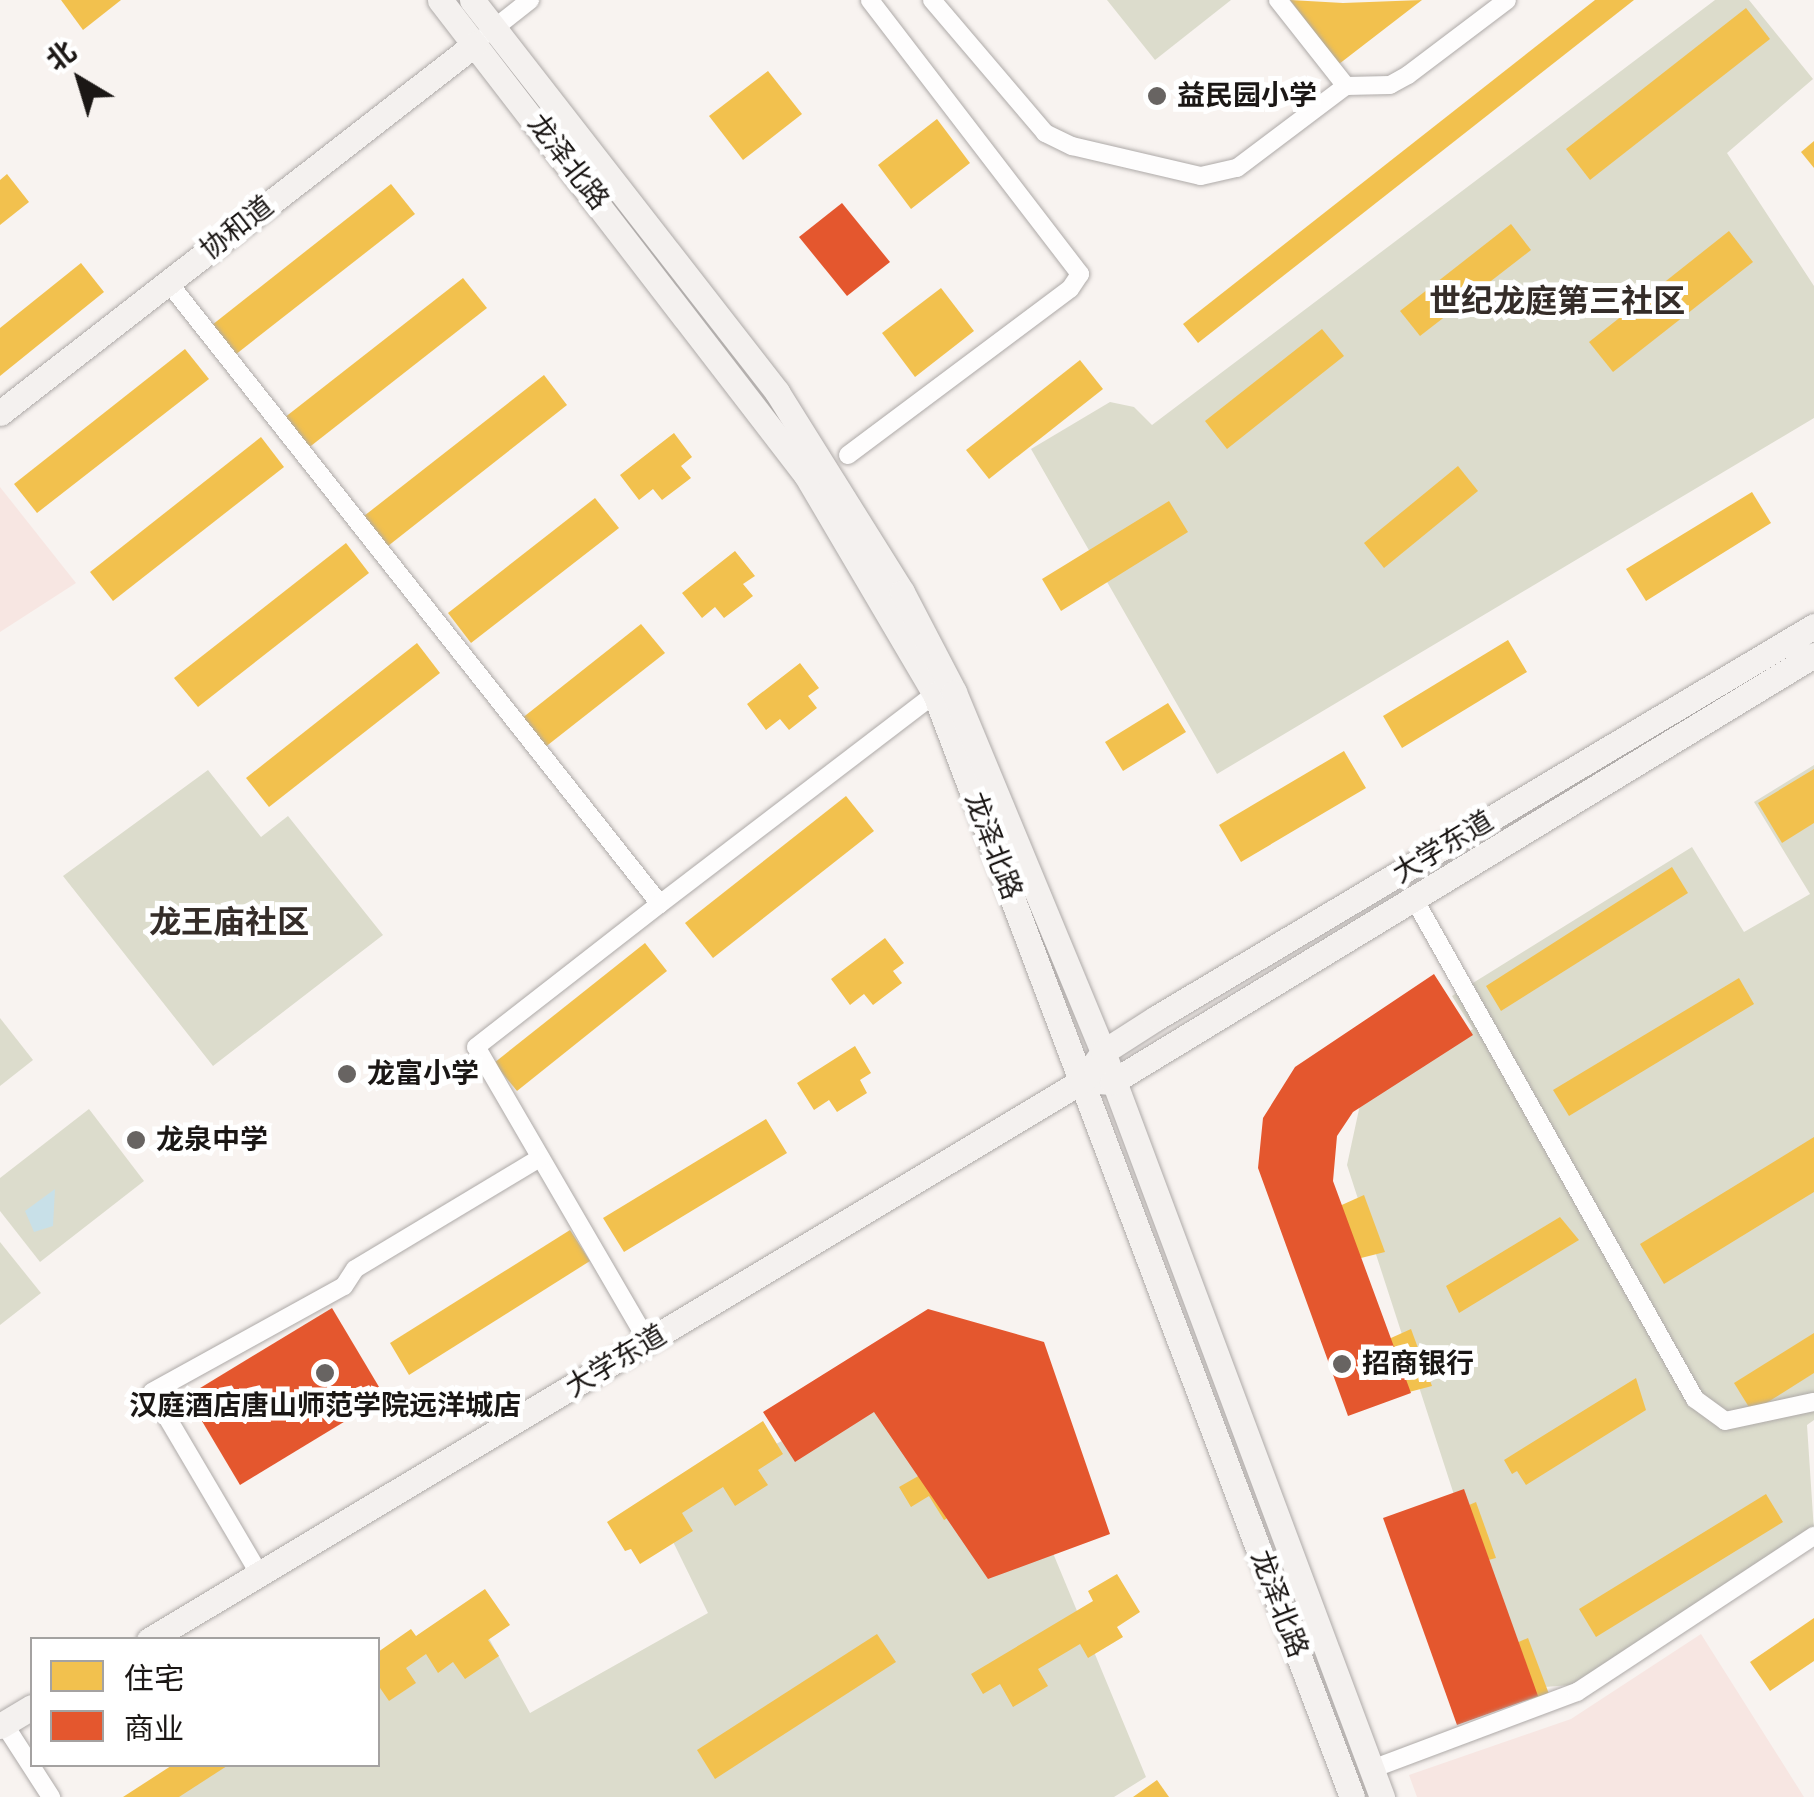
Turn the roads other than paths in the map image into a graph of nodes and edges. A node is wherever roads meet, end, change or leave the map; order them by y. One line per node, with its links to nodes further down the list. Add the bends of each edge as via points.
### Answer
1 (440, 0): 8 (main road, 龙泽北路)
2 (472, 0): 8 (main road, 龙泽北路)
3 (530, 0): 8 (street)
4 (870, 0): 12 (street, via 1080,274 1070,289)
5 (932, 0): 9 (street, via 1044,133 1201,176 1237,168)
6 (1278, 0): 9 (street)
7 (1507, 0): 9 (street, via 1399,80)
8 (484, 36): 10 (main road, 协和道); 15 (main road, 龙泽北路, via 806,474)
9 (1346, 86)
10 (168, 282): 11 (main road, 协和道); 17 (street)
11 (0, 412)
12 (848, 455)
13 (1814, 626): 18 (main road, 大学东道)
14 (1814, 655): 16 (main road, 大学东道)
15 (944, 693): 17 (street); 18 (main road, 龙泽北路); 19 (main road, 龙泽北路)
16 (1413, 898): 20 (main road, 大学东道); 23 (street, via 1694,1399 1725,1420)
17 (660, 904): 21 (street, via 476,1047)
18 (1103, 1052): 19 (main road, 大学东道); 20 (main road, 龙泽北路)
19 (1082, 1081): 20 (main road); 22 (main road, 大学东道); 33 (main road, 龙泽北路)
20 (1112, 1082): 31 (main road, 龙泽北路)
21 (540, 1158): 22 (street); 25 (street, via 356,1269 344,1286 152,1392)
22 (648, 1342): 25 (main road, 大学东道)
23 (1814, 1402)
24 (1814, 1536): 31 (street, via 1576,1692)
25 (260, 1574): 26 (main road, 大学东道)
26 (153, 1637)
27 (30, 1708): 28 (main road)
28 (2, 1725): 29 (street)
29 (30, 1766)
30 (31, 1767): 32 (street)
31 (1372, 1769): 34 (main road, 龙泽北路)
32 (51, 1797)
33 (1352, 1797)
34 (1382, 1797)

